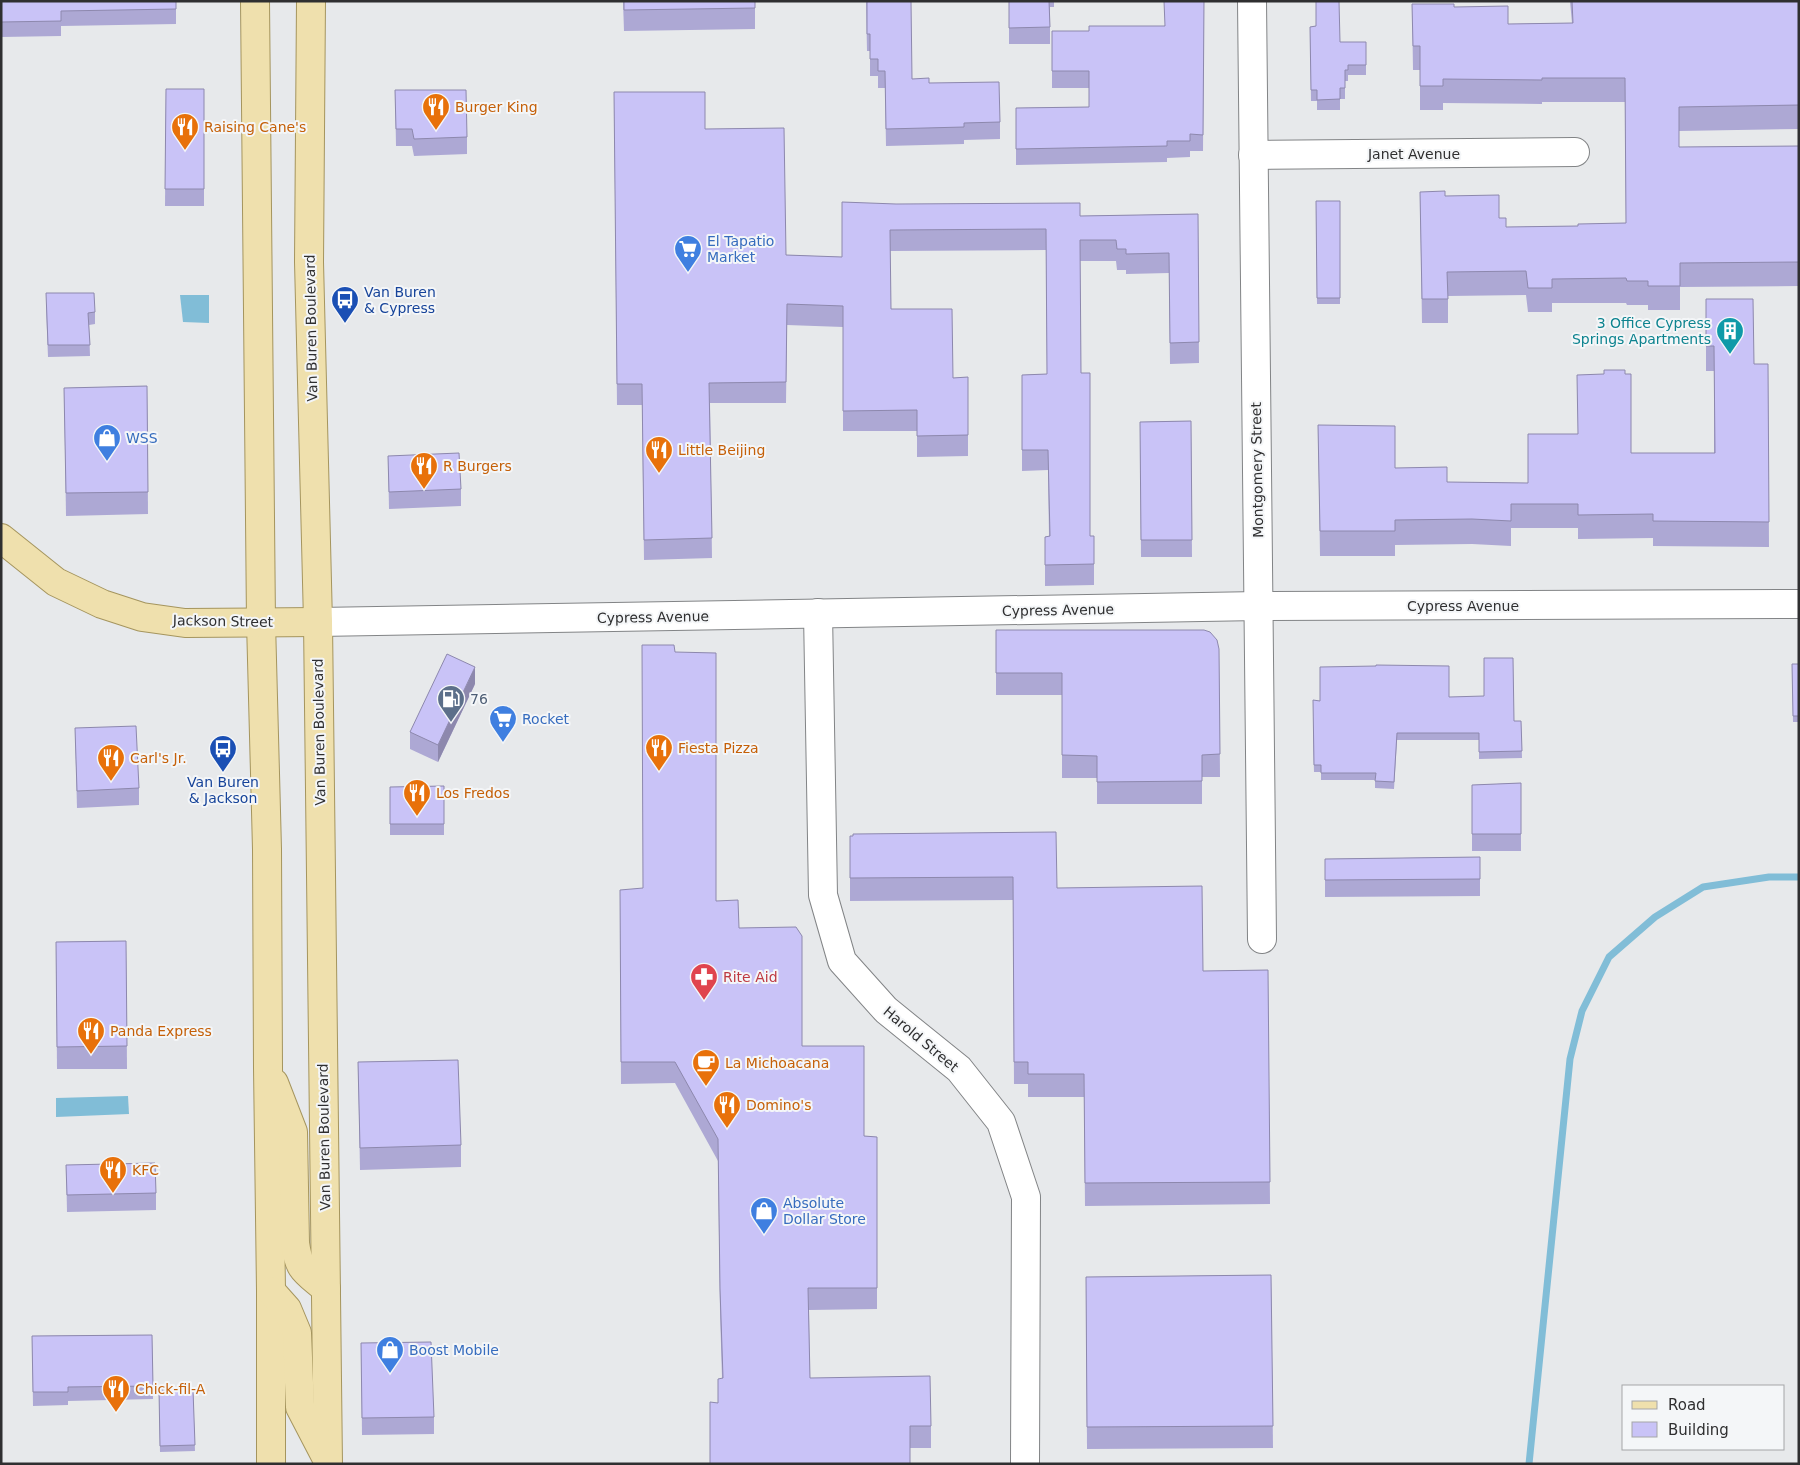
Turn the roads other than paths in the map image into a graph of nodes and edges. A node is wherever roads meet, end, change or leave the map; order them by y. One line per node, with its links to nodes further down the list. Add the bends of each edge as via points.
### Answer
1 (255, 1): 10 (main road)
2 (310, 1): 11 (main road, Van Buren Boulevard, via 309,262)
3 (1252, 1): 5 (street, Montgomery Street)
4 (1575, 152): 5 (street, Janet Avenue)
5 (1254, 155): 8 (street, Montgomery Street)
6 (1, 538): 10 (main road, Jackson Street, via 56,582 110,607 142,617 185,623)
7 (1799, 604): 8 (street, Cypress Avenue)
8 (1259, 606): 9 (street, Cypress Avenue); 12 (street, Montgomery Street)
9 (818, 613): 11 (street, Cypress Avenue); 18 (street, Harold Street, via 823,895 842,961 886,1010 959,1069 1000,1122 1026,1197)
10 (261, 622): 11 (main road, Jackson Street); 13 (main road)
11 (318, 622): 14 (main road, Van Buren Boulevard)
12 (1262, 940)
13 (268, 1068): 14 (main road, via 293,1132 297,1257 301,1268); 15 (main road)
14 (326, 1289): 16 (main road, Van Buren Boulevard)
15 (271, 1291): 16 (main road, via 287,1309 298,1333 300,1407); 17 (main road)
16 (328, 1462)
17 (271, 1464)
18 (1025, 1464)

